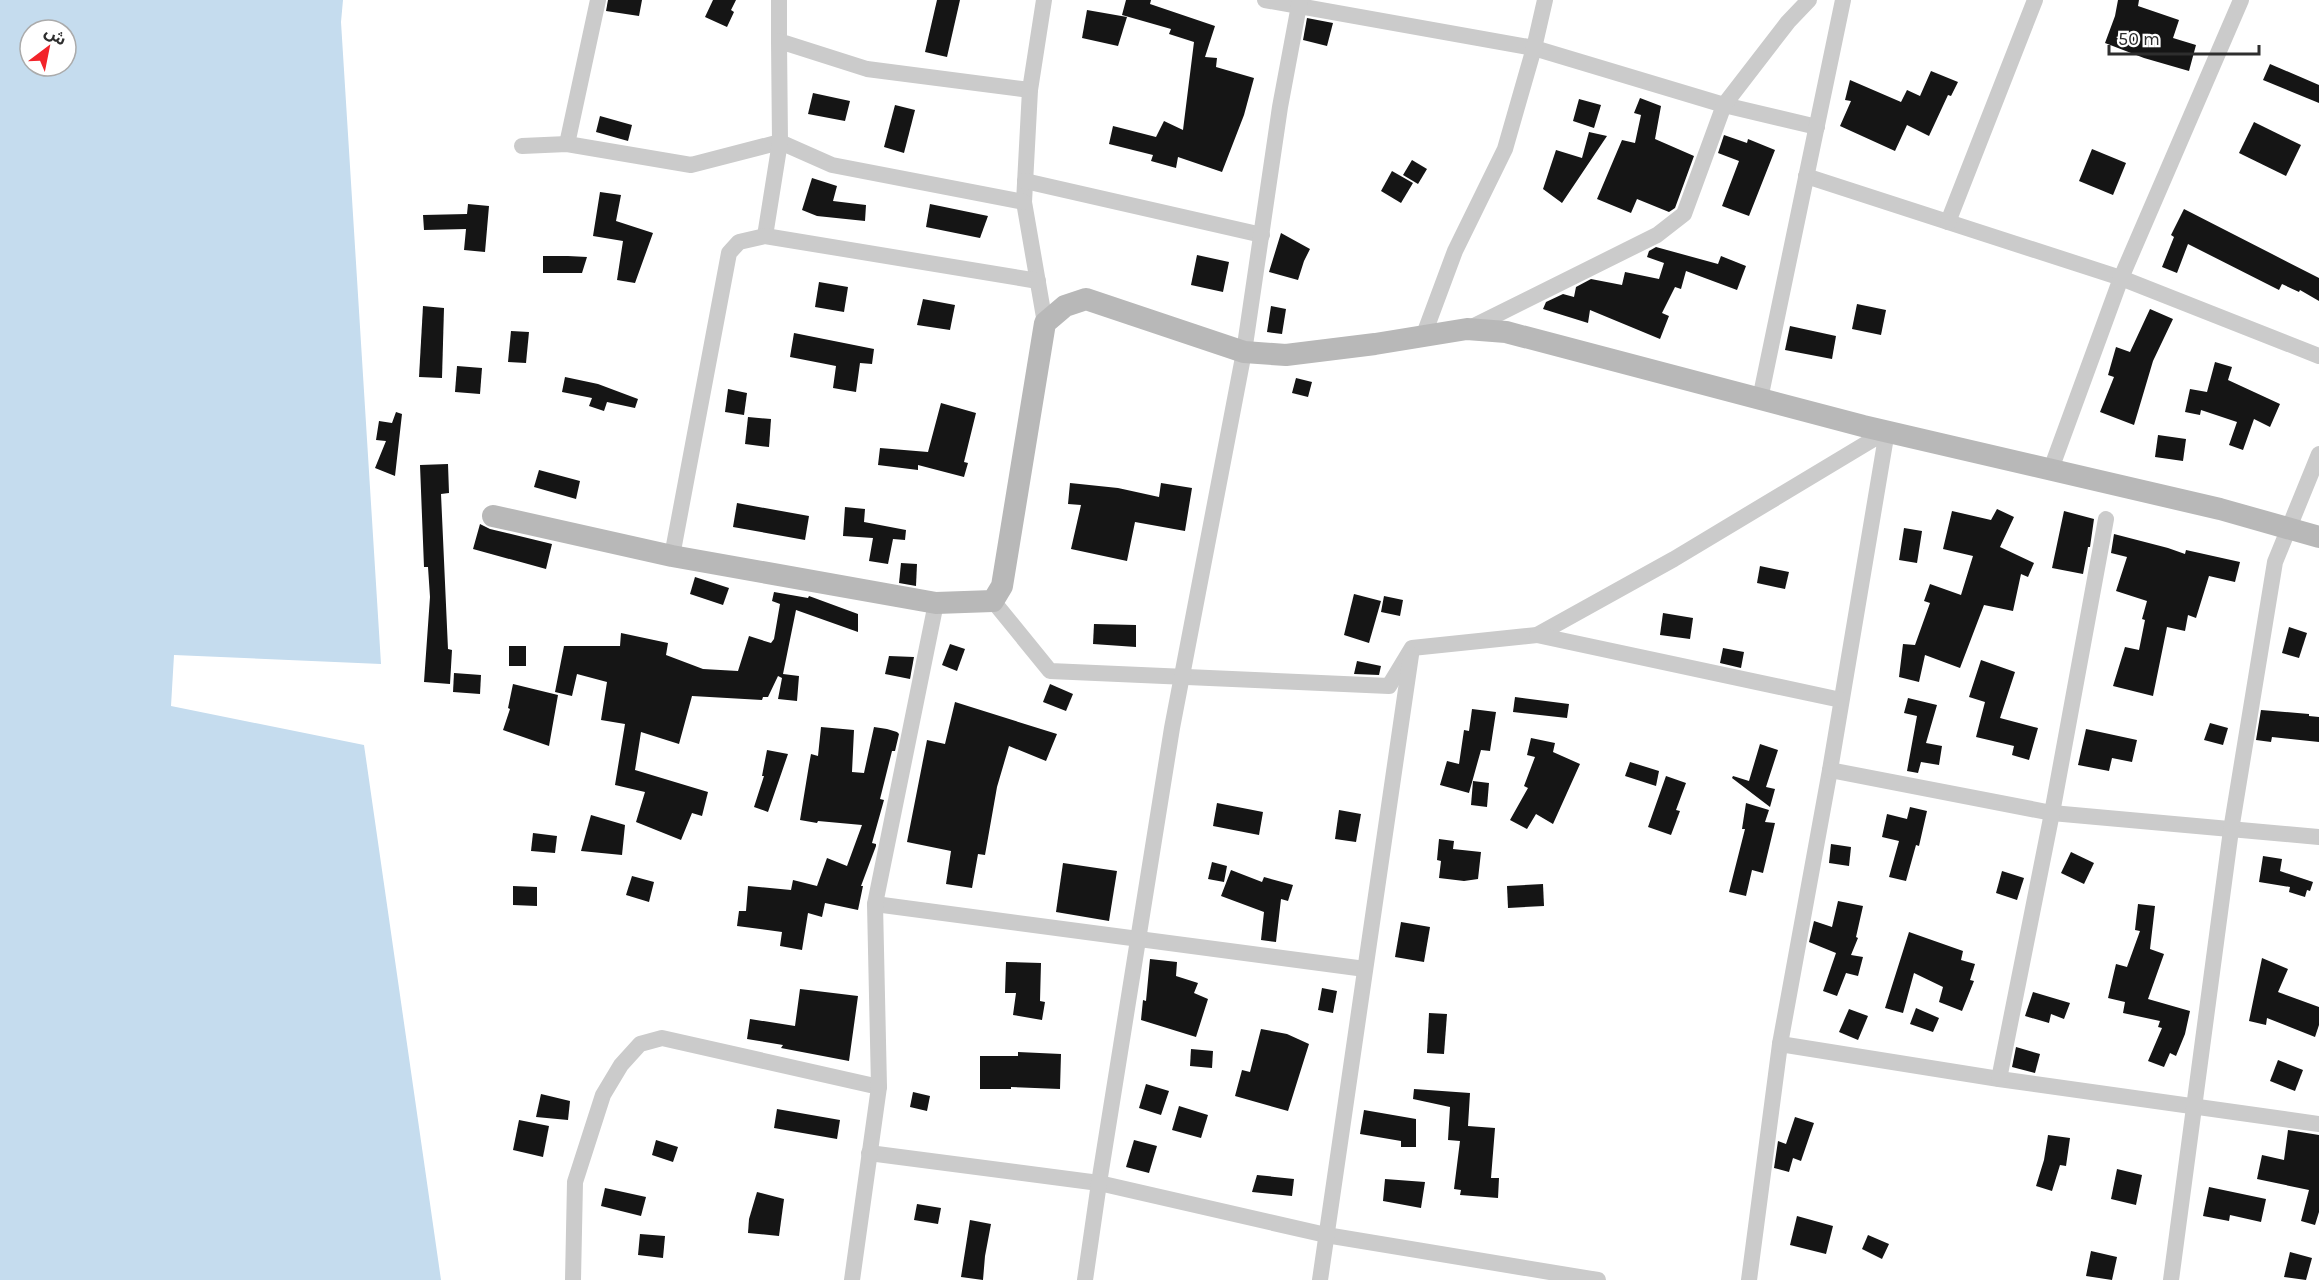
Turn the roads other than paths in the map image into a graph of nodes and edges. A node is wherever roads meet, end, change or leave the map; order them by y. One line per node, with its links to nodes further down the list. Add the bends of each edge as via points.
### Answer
1 (598, 0): 17 (street)
2 (779, 0): 11 (street)
3 (1044, 0): 13 (street)
4 (1265, 0): 10 (street)
5 (1545, 0): 12 (street)
6 (1809, 0): 14 (street)
7 (1843, 0): 15 (street)
8 (2035, 0): 22 (street)
9 (2241, 0): 25 (street)
10 (1300, 3): 12 (street); 23 (street)
11 (780, 41): 13 (street, via 867,69); 16 (street)
12 (1534, 48): 14 (street); 29 (street, via 1505,149 1455,251)
13 (1030, 90): 20 (street)
14 (1724, 105): 15 (street); 28 (street, via 1684,214 1657,235)
15 (1817, 127): 19 (street)
16 (780, 142): 17 (street, via 691,165); 21 (street, via 832,165); 24 (street)
17 (567, 144): 18 (street)
18 (522, 146)
19 (1806, 176): 22 (street); 32 (street)
20 (1026, 181): 21 (street); 23 (street)
21 (1024, 202): 26 (street)
22 (1948, 222): 25 (street)
23 (1262, 235): 30 (street)
24 (765, 237): 26 (street); 40 (street, via 740,242 729,253)
25 (2121, 278): 31 (street); 35 (street)
26 (1038, 281): 27 (street)
27 (1045, 323): 30 (street, via 1065,306 1086,299); 41 (street, via 1002,586)
28 (1467, 329): 29 (street); 32 (street, via 1564,346)
29 (1423, 337): 30 (street, via 1286,355)
30 (1244, 352): 45 (street)
31 (2319, 357)
32 (1760, 399): 33 (street)
33 (1887, 431): 35 (street); 43 (street); 46 (street)
34 (2319, 454): 38 (street)
35 (2051, 469): 38 (street)
36 (494, 516): 40 (street)
37 (2106, 519): 48 (street)
38 (2288, 528): 39 (street); 49 (street, via 2275,562)
39 (2319, 537)
40 (672, 556): 42 (street)
41 (993, 601): 42 (street); 45 (street, via 1050,671)
42 (936, 603): 51 (street)
43 (1537, 636): 44 (street); 46 (street)
44 (1412, 648): 45 (street, via 1389,686); 53 (street)
45 (1182, 678): 52 (street)
46 (1840, 700): 47 (street)
47 (1830, 770): 48 (street); 54 (street)
48 (2052, 813): 49 (street); 55 (street)
49 (2231, 830): 50 (street); 57 (street)
50 (2319, 837)
51 (875, 904): 52 (street); 56 (street)
52 (1138, 939): 53 (street); 60 (street)
53 (1365, 969): 61 (street)
54 (1780, 1044): 55 (street); 68 (street)
55 (1999, 1079): 57 (street)
56 (879, 1087): 59 (street); 63 (street, via 662,1038 640,1044 621,1065 603,1095 575,1182)
57 (2195, 1106): 58 (street); 69 (street)
58 (2319, 1124)
59 (869, 1153): 60 (street); 64 (street)
60 (1099, 1183): 61 (street); 65 (street)
61 (1326, 1235): 62 (street); 66 (street)
62 (1523, 1274): 67 (street)
63 (573, 1280)
64 (852, 1280)
65 (1085, 1280)
66 (1320, 1280)
67 (1598, 1280)
68 (1749, 1280)
69 (2171, 1280)

